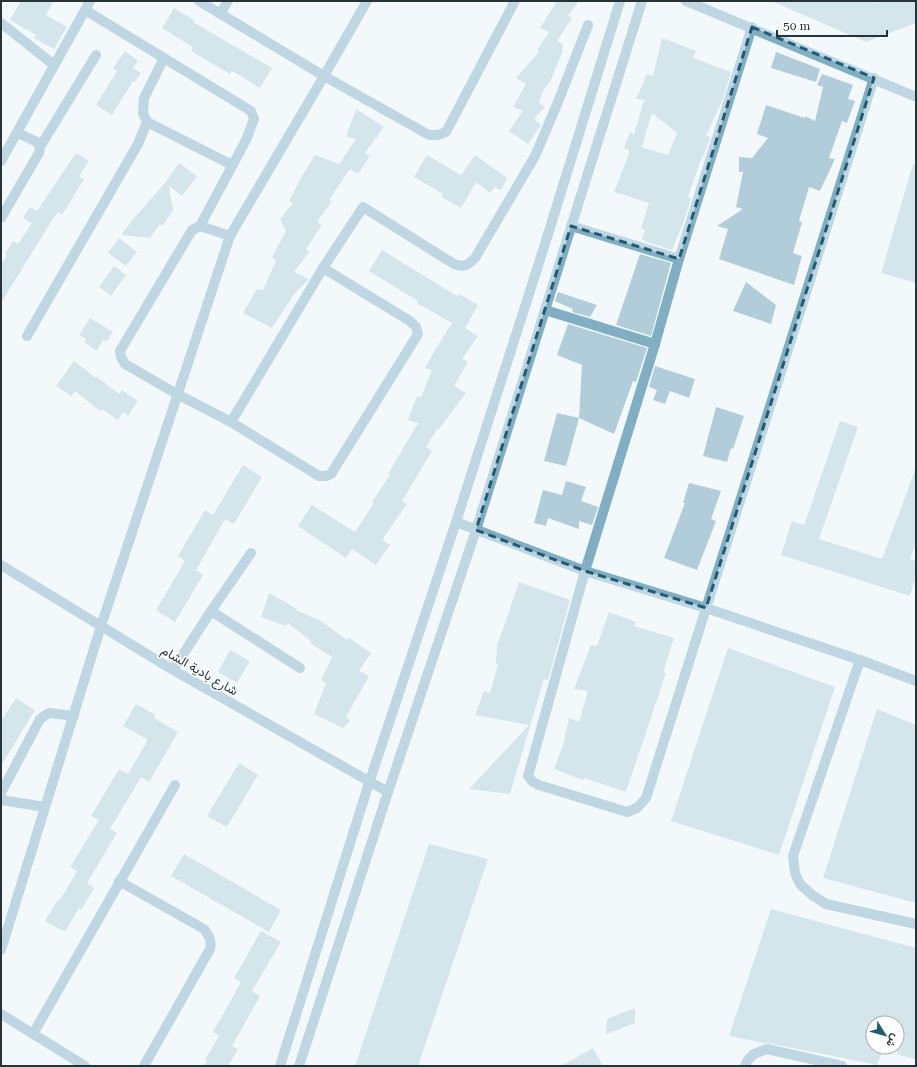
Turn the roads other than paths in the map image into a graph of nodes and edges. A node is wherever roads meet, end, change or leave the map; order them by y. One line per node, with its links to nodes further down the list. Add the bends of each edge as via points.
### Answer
1 (198, 1): 9 (street)
2 (228, 1): 9 (street)
3 (367, 1): 16 (street)
4 (515, 1): 16 (street, via 446,132 429,135)
5 (620, 1): 35 (street)
6 (642, 1): 26 (street)
7 (686, 1): 12 (street)
8 (88, 5): 14 (street); 15 (street)
9 (220, 14): 16 (street)
10 (1, 23): 15 (street)
11 (588, 25): 29 (street, via 535,156 469,265 461,267 454,264 363,207)
12 (752, 27): 17 (street); 28 (street)
13 (96, 55): 21 (street)
14 (164, 58): 19 (street, via 144,98 143,113); 23 (street, via 251,111 254,119)
15 (54, 65): 20 (street)
16 (324, 76): 27 (street)
17 (874, 78): 18 (street); 40 (street)
18 (916, 97)
19 (147, 122): 23 (street); 31 (street, via 138,144)
20 (18, 133): 21 (street, via 37,142); 22 (street)
21 (40, 147): 24 (street, via 39,153)
22 (1, 161)
23 (232, 165): 25 (street)
24 (1, 218)
25 (200, 226): 27 (street); 33 (street, via 192,230 120,351 125,364)
26 (571, 226): 28 (street); 30 (street)
27 (230, 236): 33 (street)
28 (679, 259): 32 (street)
29 (323, 268): 34 (street); 34 (street, via 410,321 418,334 331,474 319,476)
30 (545, 310): 32 (street); 36 (street)
31 (27, 336)
32 (655, 344): 39 (street)
33 (177, 394): 34 (street); 42 (street)
34 (231, 422)
35 (456, 522): 36 (street); 48 (street)
36 (476, 530): 39 (street); 50 (street)
37 (251, 553): 41 (street)
38 (1, 565): 42 (street, شارع بادية الشام)
39 (585, 571): 40 (street); 40 (street, via 528,776 539,785 561,792 627,812 637,808 646,798)
40 (706, 608): 43 (street)
41 (211, 611): 44 (street); 45 (street)
42 (101, 626): 45 (street, شارع بادية الشام); 47 (street)
43 (860, 660): 46 (street); 55 (street, via 793,856 795,873 800,884 826,904)
44 (300, 668)
45 (173, 670): 48 (street, شارع بادية الشام)
46 (916, 681)
47 (74, 716): 51 (street, via 49,713 40,719); 53 (street)
48 (369, 782): 50 (street, شارع بادية الشام); 57 (street)
49 (175, 784): 54 (street)
50 (388, 792): 58 (street)
51 (1, 793)
52 (1, 800): 53 (street)
53 (45, 807): 56 (street)
54 (119, 881): 60 (street); 62 (street, via 204,929 211,942 210,949)
55 (916, 924)
56 (1, 950)
57 (305, 985): 58 (street); 63 (street)
58 (323, 990): 64 (street)
59 (1, 1014): 60 (street)
60 (33, 1034): 61 (street)
61 (85, 1066)
62 (144, 1066)
63 (280, 1066)
64 (299, 1066)
65 (745, 1066): 66 (street, via 754,1054 767,1048)
66 (842, 1066)

